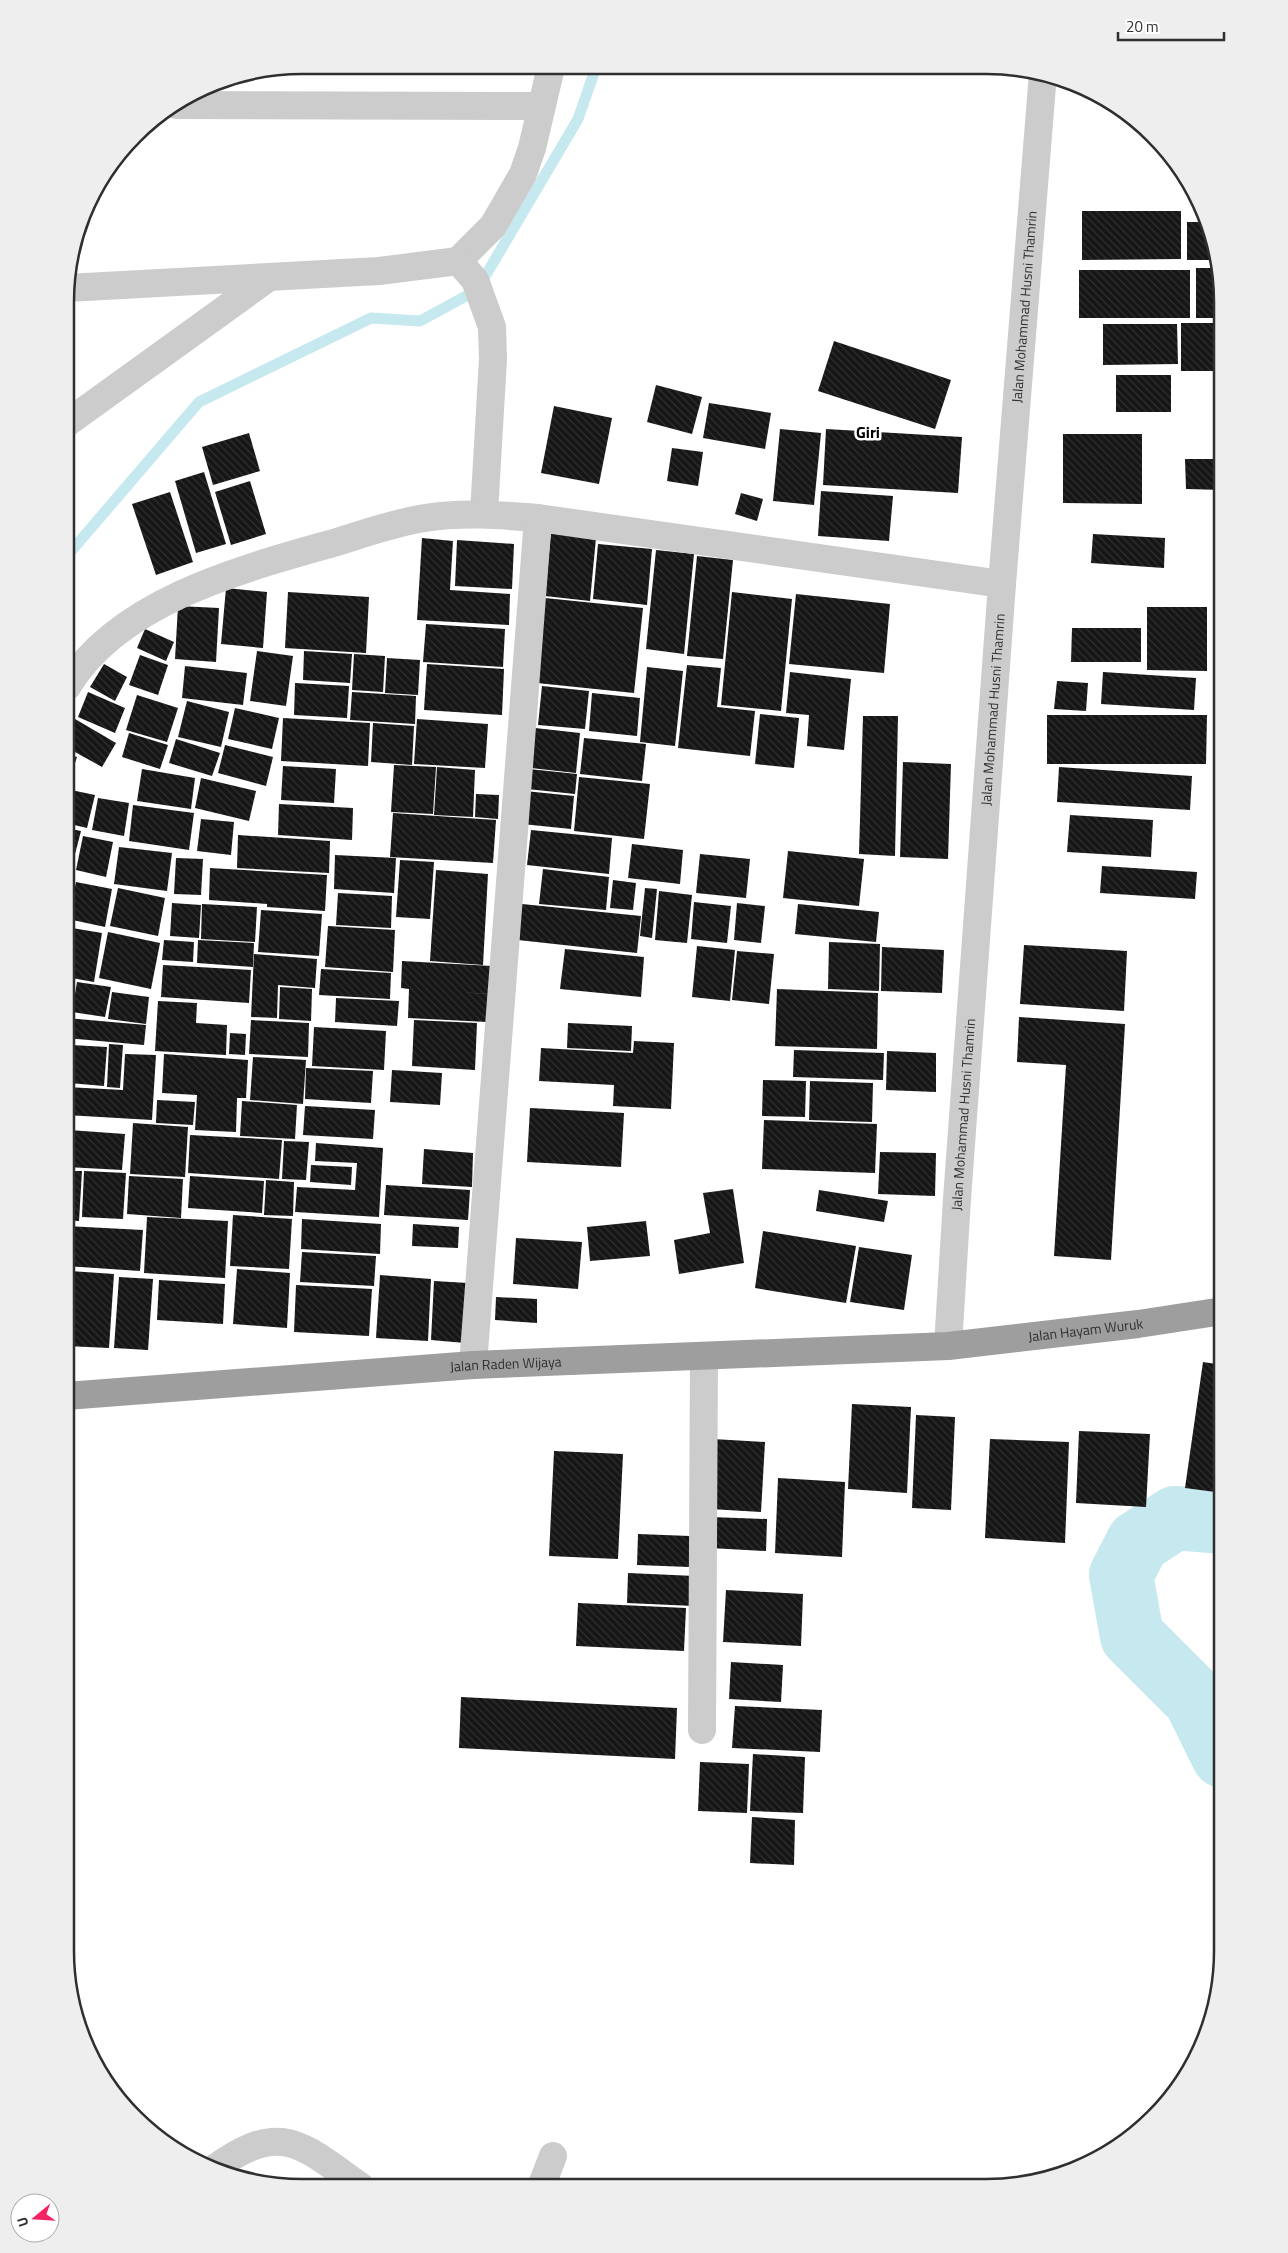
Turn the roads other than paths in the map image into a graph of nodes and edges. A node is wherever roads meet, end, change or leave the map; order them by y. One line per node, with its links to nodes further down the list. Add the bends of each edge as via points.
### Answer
1 (550, 74): 4 (street)
2 (1042, 81): 11 (street, Jalan Mohammad Husni Thamrin)
3 (186, 105): 4 (street)
4 (541, 106): 5 (street, via 523,174)
5 (467, 270): 6 (street, via 379,271); 9 (street, via 489,315 494,350)
6 (268, 278): 7 (street); 8 (street)
7 (74, 288)
8 (74, 417)
9 (484, 513): 10 (street); 12 (street, via 424,518 249,567 149,610 113,634)
10 (538, 518): 11 (street); 16 (street)
11 (1002, 584): 14 (street, Jalan Mohammad Husni Thamrin)
12 (74, 675)
13 (1214, 1312): 14 (highway, Jalan Hayam Wuruk)
14 (948, 1346): 15 (highway, Jalan Raden Wijaya)
15 (704, 1357): 16 (highway, Jalan Raden Wijaya); 18 (street)
16 (473, 1365): 17 (highway, Jalan Raden Wijaya)
17 (74, 1395)
18 (702, 1730)
19 (553, 2156): 22 (street)
20 (221, 2164): 21 (street, via 252,2147 278,2141 308,2150)
21 (350, 2179)
22 (544, 2179)

